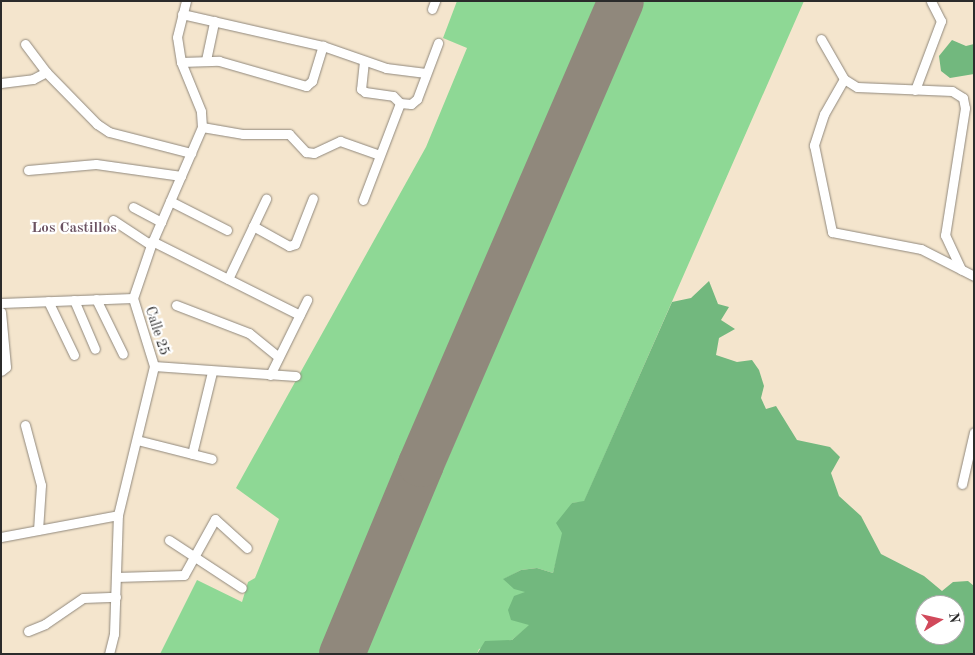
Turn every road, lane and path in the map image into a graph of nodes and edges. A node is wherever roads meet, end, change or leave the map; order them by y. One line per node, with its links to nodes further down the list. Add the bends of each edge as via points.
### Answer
1 (186, 1): 3 (street)
2 (931, 1): 16 (street, via 941,21)
3 (182, 14): 4 (street); 11 (street, via 177,37)
4 (214, 21): 8 (street); 9 (street)
5 (821, 39): 14 (street)
6 (438, 43): 13 (street)
7 (25, 44): 12 (street)
8 (323, 46): 9 (street, via 312,81 306,86); 10 (street)
9 (206, 60): 11 (street)
10 (364, 61): 13 (street, via 386,68); 17 (street, via 361,89 393,96)
11 (181, 62): 18 (street, via 201,111)
12 (46, 72): 15 (street, via 14,84); 19 (street, via 109,132)
13 (426, 73): 17 (street, via 414,102)
14 (844, 79): 16 (street, via 857,87); 33 (street, via 824,114 814,145 832,232 922,248)
15 (1, 83)
16 (915, 90): 33 (street, via 952,91 963,98 965,108 945,235)
17 (400, 103): 20 (street)
18 (202, 126): 19 (street, Calle 25); 20 (street, via 243,134 289,134 306,152 314,153 340,140)
19 (191, 153): 22 (street, Calle 25)
20 (380, 155): 25 (street)
21 (28, 170): 22 (street, via 96,164)
22 (181, 176): 26 (street, Calle 25)
23 (266, 198): 30 (street)
24 (313, 198): 30 (street, via 295,244 289,246)
25 (363, 200)
26 (170, 201): 29 (street, Calle 25); 31 (street)
27 (133, 207): 29 (street)
28 (112, 220): 32 (street)
29 (161, 222): 32 (street, Calle 25)
30 (253, 226): 35 (street)
31 (227, 230)
32 (151, 243): 35 (street); 36 (street, Calle 25)
33 (961, 270): 34 (street)
34 (974, 276)
35 (228, 279): 44 (street)
36 (133, 298): 37 (street); 49 (street, Calle 25)
37 (96, 299): 38 (street); 46 (street)
38 (74, 300): 40 (street); 45 (street)
39 (307, 300): 44 (street)
40 (48, 301): 41 (street); 47 (street)
41 (1, 303)
42 (176, 305): 48 (street, via 249,333)
43 (1, 312): 50 (street, via 6,367)
44 (300, 315): 48 (street)
45 (95, 349)
46 (124, 354)
47 (74, 355)
48 (279, 357): 52 (street)
49 (154, 366): 51 (street); 56 (street, Calle 25)
50 (1, 371)
51 (212, 372): 52 (street); 57 (street)
52 (270, 375): 53 (street)
53 (296, 376)
54 (25, 426): 61 (street, via 41,485)
55 (974, 432): 59 (street)
56 (137, 440): 57 (street); 60 (street, Calle 25)
57 (192, 454): 58 (street)
58 (212, 459)
59 (962, 484)
60 (118, 515): 61 (street); 66 (street, Calle 25)
61 (38, 530): 62 (street)
62 (1, 538)
63 (169, 540): 65 (street)
64 (246, 548): 65 (street, via 216,519)
65 (195, 555): 66 (street, via 180,576); 67 (street)
66 (116, 577): 68 (street, Calle 25)
67 (242, 588)
68 (116, 597): 69 (street, via 83,598 46,624); 70 (street, Calle 25)
69 (28, 631)
70 (110, 654)

